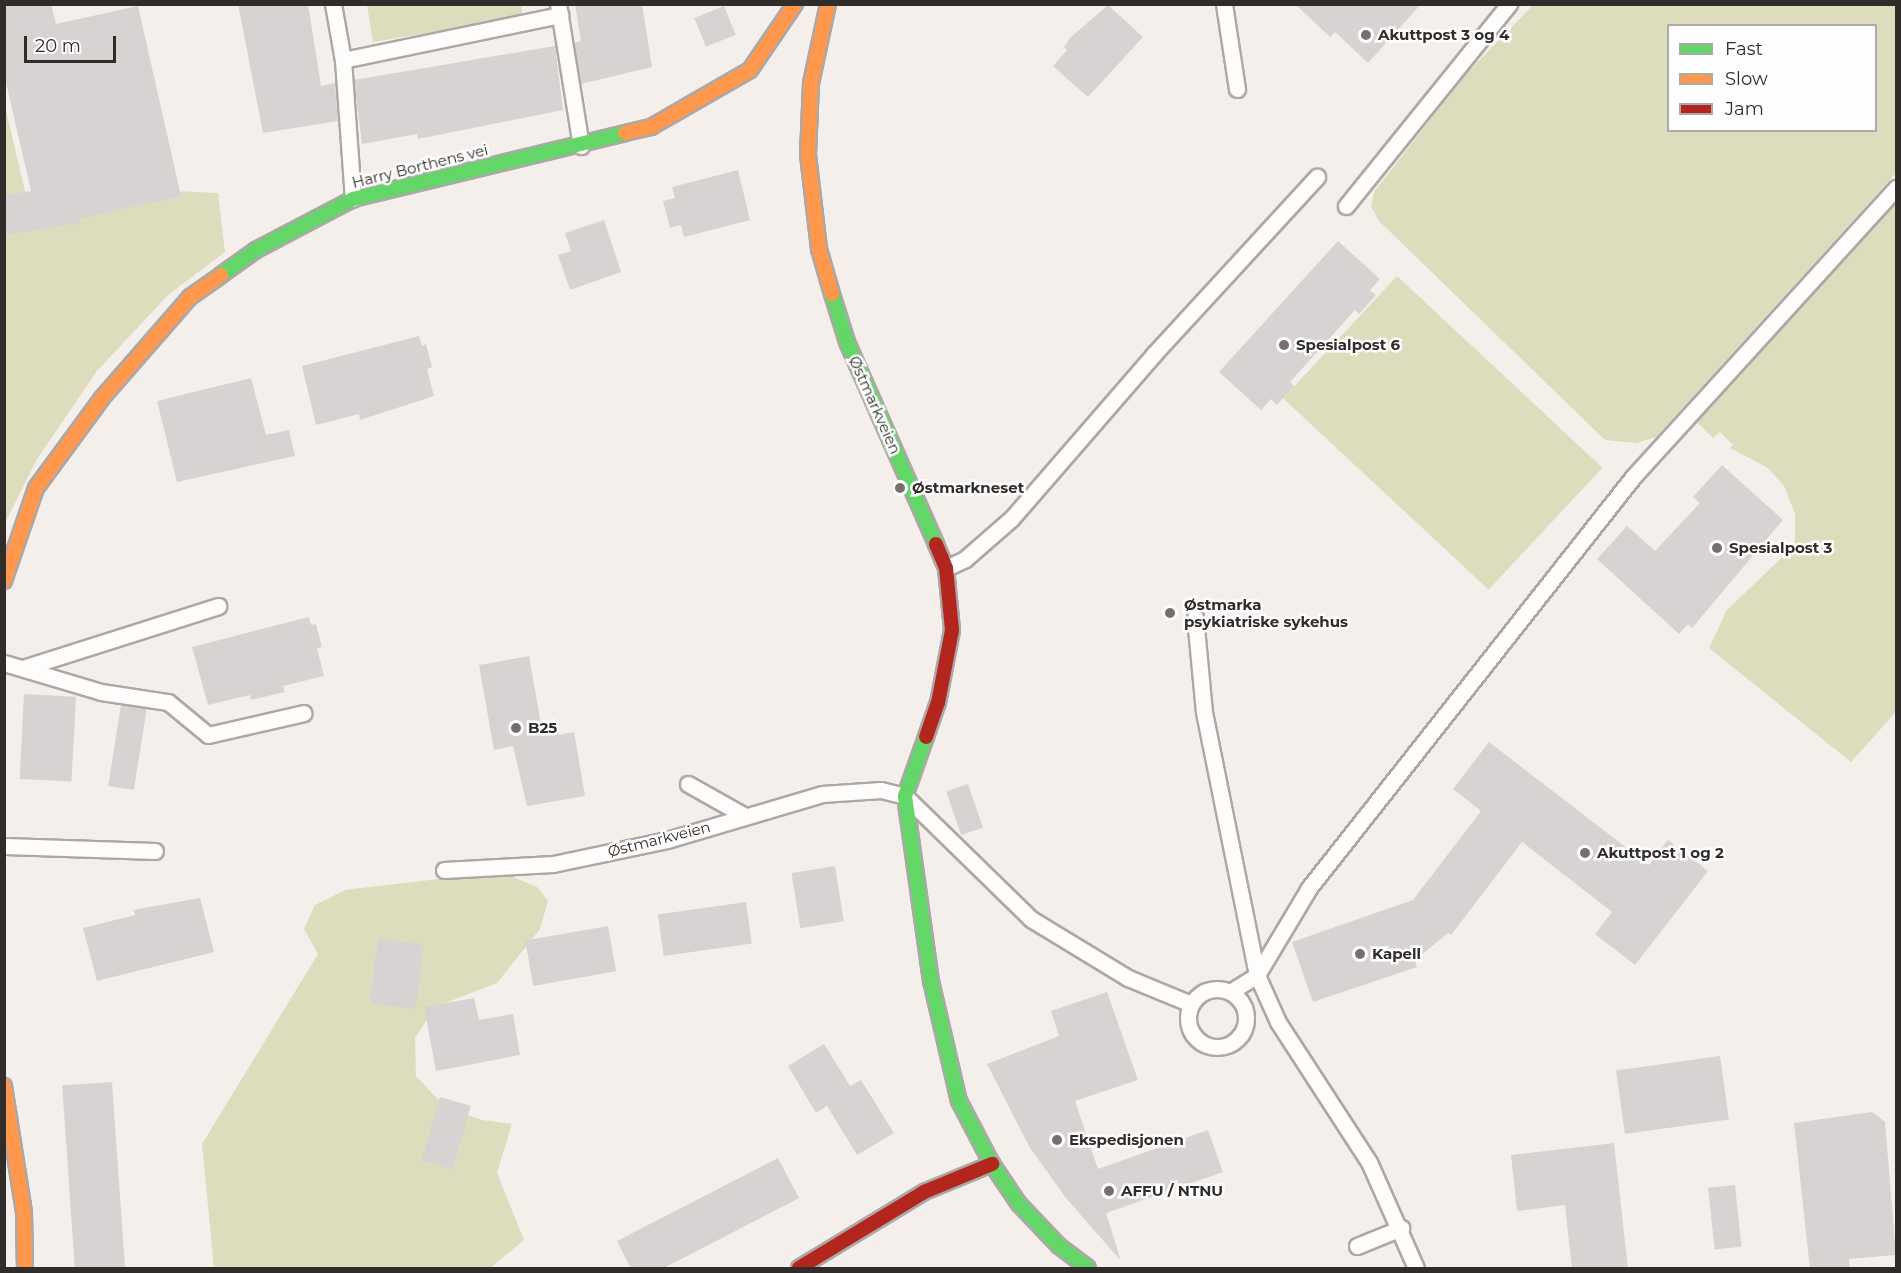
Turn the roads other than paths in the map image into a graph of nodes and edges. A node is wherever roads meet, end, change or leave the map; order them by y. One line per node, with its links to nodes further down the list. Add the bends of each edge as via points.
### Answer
1 (333, 4): 7 (lane)
2 (795, 4): 9 (street, Harry Borthens vei, via 750,70 651,127)
3 (828, 4): 14 (street, Østmarkveien, via 811,83 808,155 819,249 848,342)
4 (1224, 4): 8 (lane)
5 (1509, 4): 13 (lane)
6 (559, 10): 7 (lane); 9 (lane)
7 (343, 60): 12 (lane)
8 (1237, 89)
9 (581, 146): 12 (street, Harry Borthens vei)
10 (1317, 177): 14 (lane, via 1012,518 965,560)
11 (1896, 188): 27 (lane, via 1633,477 1309,888)
12 (352, 199): 15 (street, Harry Borthens vei, via 256,250 190,297 102,398 36,488)
13 (1346, 206)
14 (946, 568): 22 (street, Østmarkveien, via 952,630 938,703)
15 (4, 581)
16 (218, 606): 19 (lane)
17 (1195, 618): 27 (lane, via 1204,712)
18 (4, 663): 19 (lane)
19 (23, 669): 20 (lane, via 101,692 168,702 208,735)
20 (304, 713)
21 (688, 784): 23 (lane)
22 (905, 796): 23 (lane, Østmarkveien, via 881,790 822,794); 29 (lane, via 1031,919 1128,978); 31 (street, Østmarkveien, via 931,981 944,1044 959,1101)
23 (745, 816): 26 (lane, Østmarkveien, via 667,840 553,864)
24 (4, 846): 25 (lane)
25 (155, 850)
26 (444, 870)
27 (1257, 975): 28 (lane); 32 (lane, via 1278,1022 1369,1162)
28 (1230, 992): 29 (lane, via 1210,990); 29 (lane, via 1244,1006 1246,1015 1242,1034 1226,1046 1206,1046 1192,1033 1188,1014)
29 (1191, 1004)
30 (4, 1086): 34 (street, via 24,1212)
31 (992, 1164): 35 (street, via 924,1192); 36 (street, Østmarkveien, via 1019,1204 1059,1246)
32 (1401, 1228): 33 (lane); 37 (lane)
33 (1357, 1246)
34 (25, 1269)
35 (799, 1269)
36 (1088, 1269)
37 (1416, 1269)

